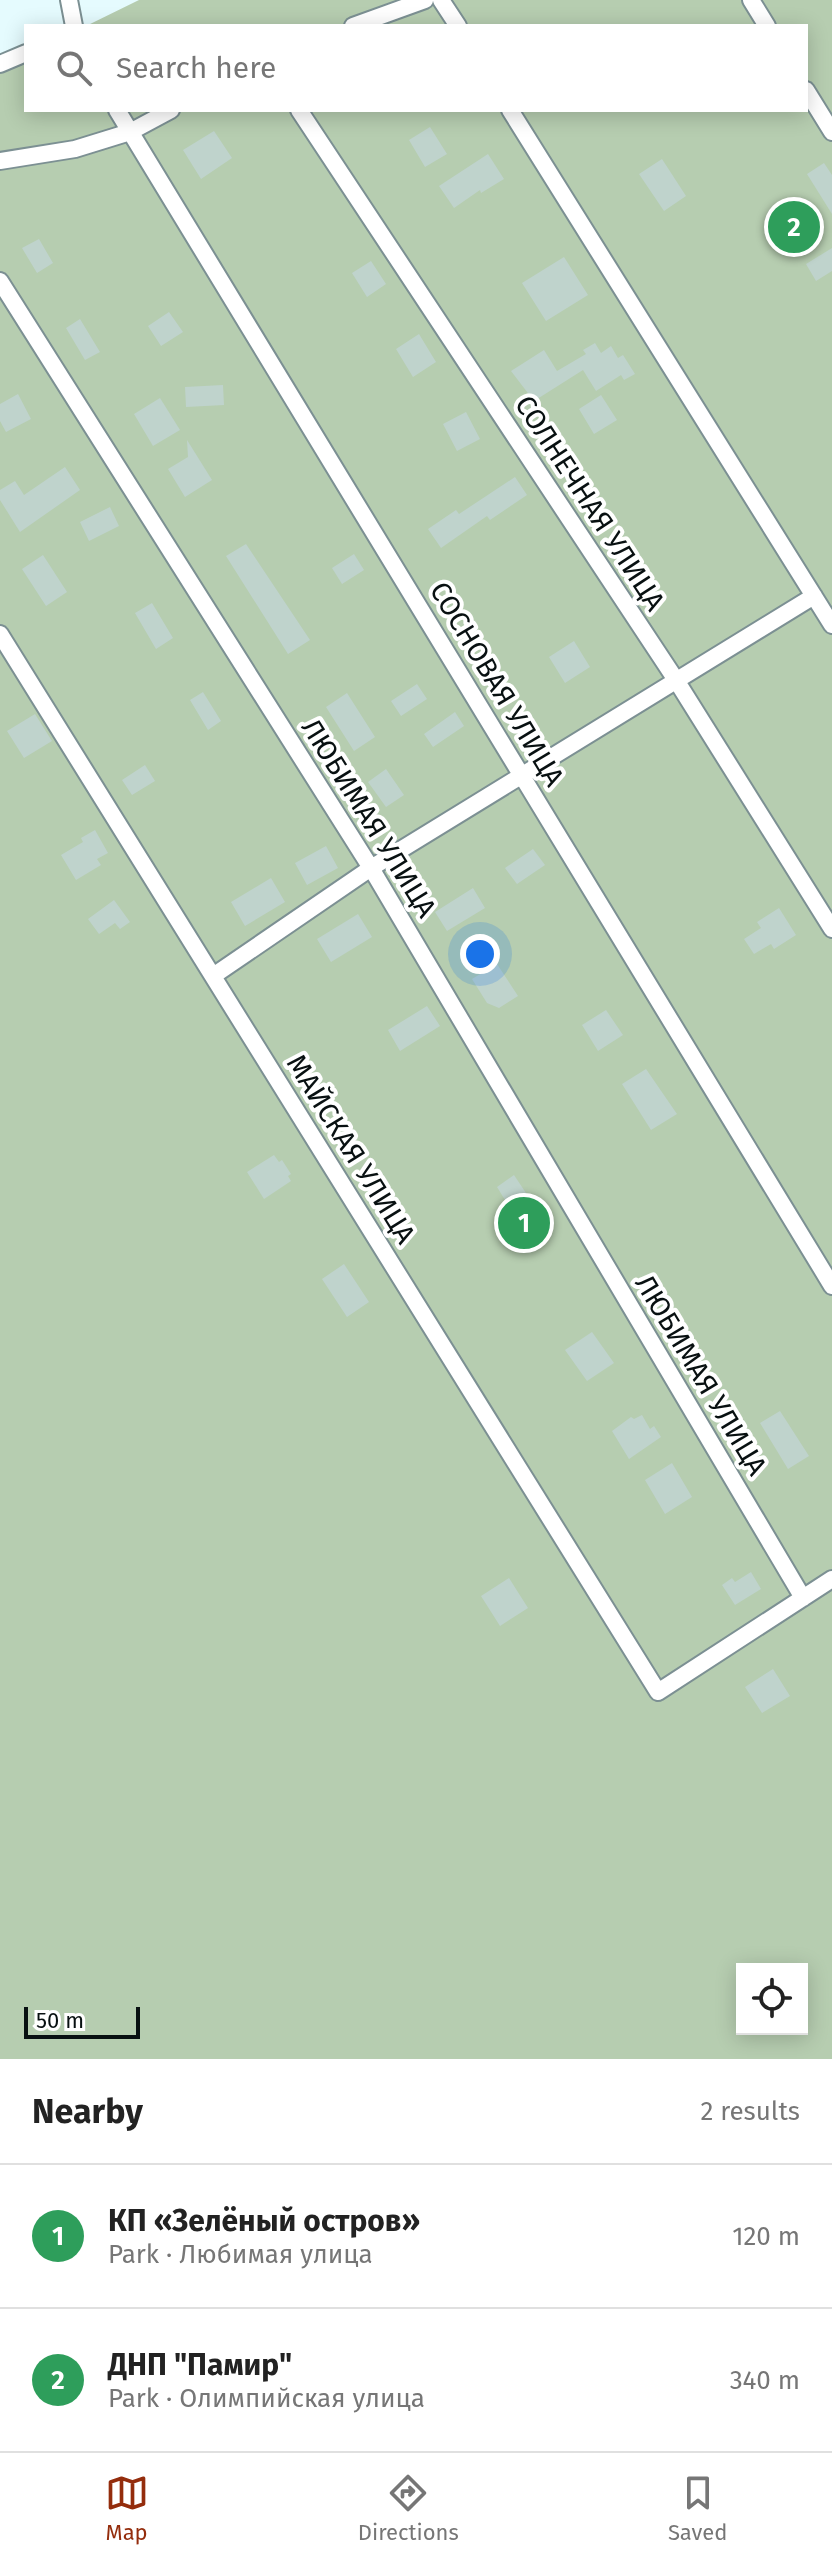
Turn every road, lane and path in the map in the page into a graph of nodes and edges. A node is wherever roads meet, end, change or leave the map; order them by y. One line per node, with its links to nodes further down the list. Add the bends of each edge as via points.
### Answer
1 (69, 0): 5 (street)
2 (425, 0): 6 (street)
3 (441, 0): 7 (street)
4 (751, 0): 8 (street)
5 (74, 24)
6 (359, 24)
7 (457, 24)
8 (766, 24)
9 (24, 54): 10 (street)
10 (0, 64)
11 (808, 93): 17 (street)
12 (118, 112): 16 (street, СОСНОВАЯ УЛИЦА)
13 (167, 112): 16 (street)
14 (300, 112): 23 (street, СОЛНЕЧНАЯ УЛИЦА)
15 (511, 112): 20 (street)
16 (130, 132): 18 (street, via 75,149); 24 (street, СОСНОВАЯ УЛИЦА)
17 (832, 132)
18 (0, 161)
19 (0, 281): 25 (street, ЛЮБИМАЯ УЛИЦА)
20 (814, 596): 21 (street); 23 (street)
21 (832, 625)
22 (0, 634): 27 (street, МАЙСКАЯ УЛИЦА)
23 (676, 680): 24 (street); 26 (street, СОЛНЕЧНАЯ УЛИЦА)
24 (521, 774): 25 (street); 28 (street, СОСНОВАЯ УЛИЦА)
25 (371, 868): 27 (street); 30 (street, ЛЮБИМАЯ УЛИЦА)
26 (832, 929)
27 (213, 976): 30 (street, МАЙСКАЯ УЛИЦА, via 658,1692)
28 (832, 1286)
29 (832, 1579): 30 (street)
30 (803, 1598)

